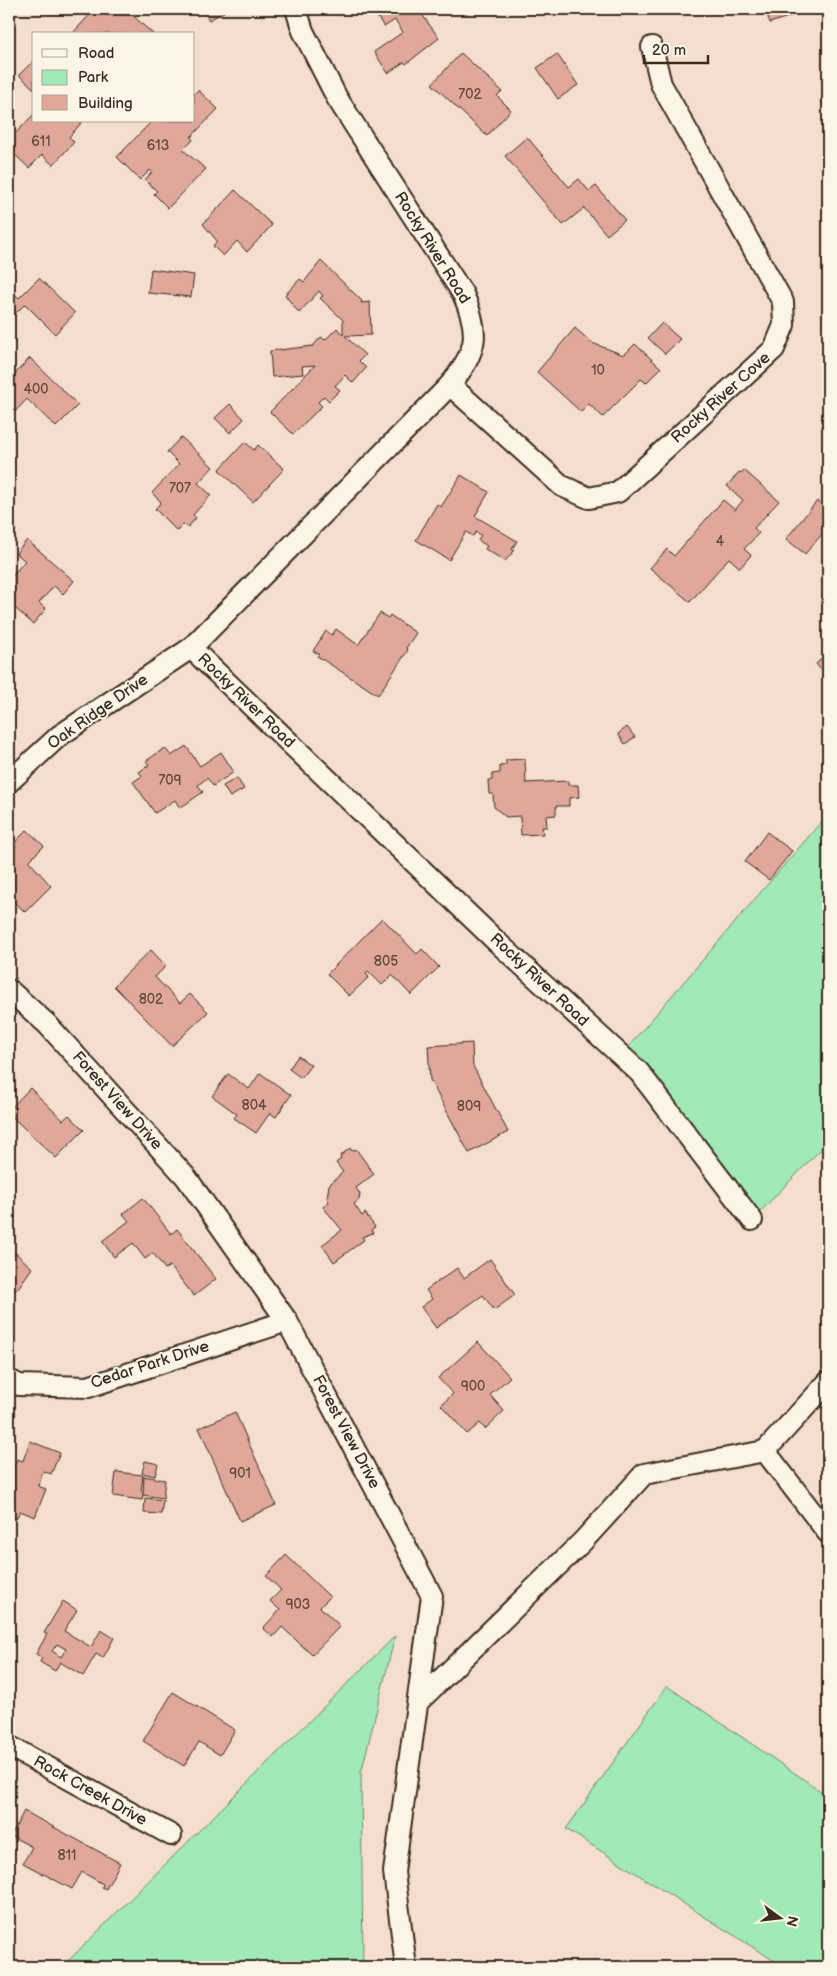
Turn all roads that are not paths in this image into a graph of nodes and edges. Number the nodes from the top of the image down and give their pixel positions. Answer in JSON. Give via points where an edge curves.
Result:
{"nodes":[{"id":1,"x":296,"y":9,"type":"edge"},
{"id":2,"x":652,"y":47,"type":"dead end"},
{"id":3,"x":450,"y":385,"type":"junction"},
{"id":4,"x":191,"y":648,"type":"junction"},
{"id":5,"x":9,"y":782,"type":"edge"},
{"id":6,"x":9,"y":990,"type":"edge"},
{"id":7,"x":752,"y":1220,"type":"dead end"},
{"id":8,"x":287,"y":1321,"type":"junction"},
{"id":9,"x":9,"y":1380,"type":"edge"},
{"id":10,"x":828,"y":1382,"type":"edge"},
{"id":11,"x":765,"y":1451,"type":"junction"},
{"id":12,"x":828,"y":1533,"type":"edge"},
{"id":13,"x":418,"y":1702,"type":"junction"},
{"id":14,"x":9,"y":1746,"type":"edge"},
{"id":15,"x":172,"y":1835,"type":"dead end"},
{"id":16,"x":406,"y":1967,"type":"edge"}],
"edges":[{"from":1,"to":3,"type":"street","name":"Rocky River Road","via":[[303,31],[337,98],[463,294],[472,314],[474,337],[468,362]]},
{"from":2,"to":3,"type":"street","name":"Rocky River Cove","via":[[661,84],[783,302],[784,325],[774,349],[618,492],[590,498],[562,486]]},
{"from":3,"to":4,"type":"street","name":"Rocky River Road"},
{"from":4,"to":5,"type":"street","name":"Oak Ridge Drive","via":[[59,736]]},
{"from":4,"to":7,"type":"street","name":"Rocky River Road","via":[[497,942],[639,1072]]},
{"from":6,"to":8,"type":"street","name":"Forest View Drive","via":[[47,1024],[186,1177]]},
{"from":8,"to":9,"type":"street","name":"Cedar Park Drive","via":[[88,1387],[19,1385]]},
{"from":8,"to":13,"type":"street","name":"Forest View Drive","via":[[432,1596]]},
{"from":10,"to":11,"type":"street"},
{"from":11,"to":12,"type":"street"},
{"from":11,"to":13,"type":"street","via":[[644,1474],[583,1541]]},
{"from":13,"to":16,"type":"street","name":"Forest View Drive","via":[[394,1872]]},
{"from":14,"to":15,"type":"street","name":"Rock Creek Drive"}]}
